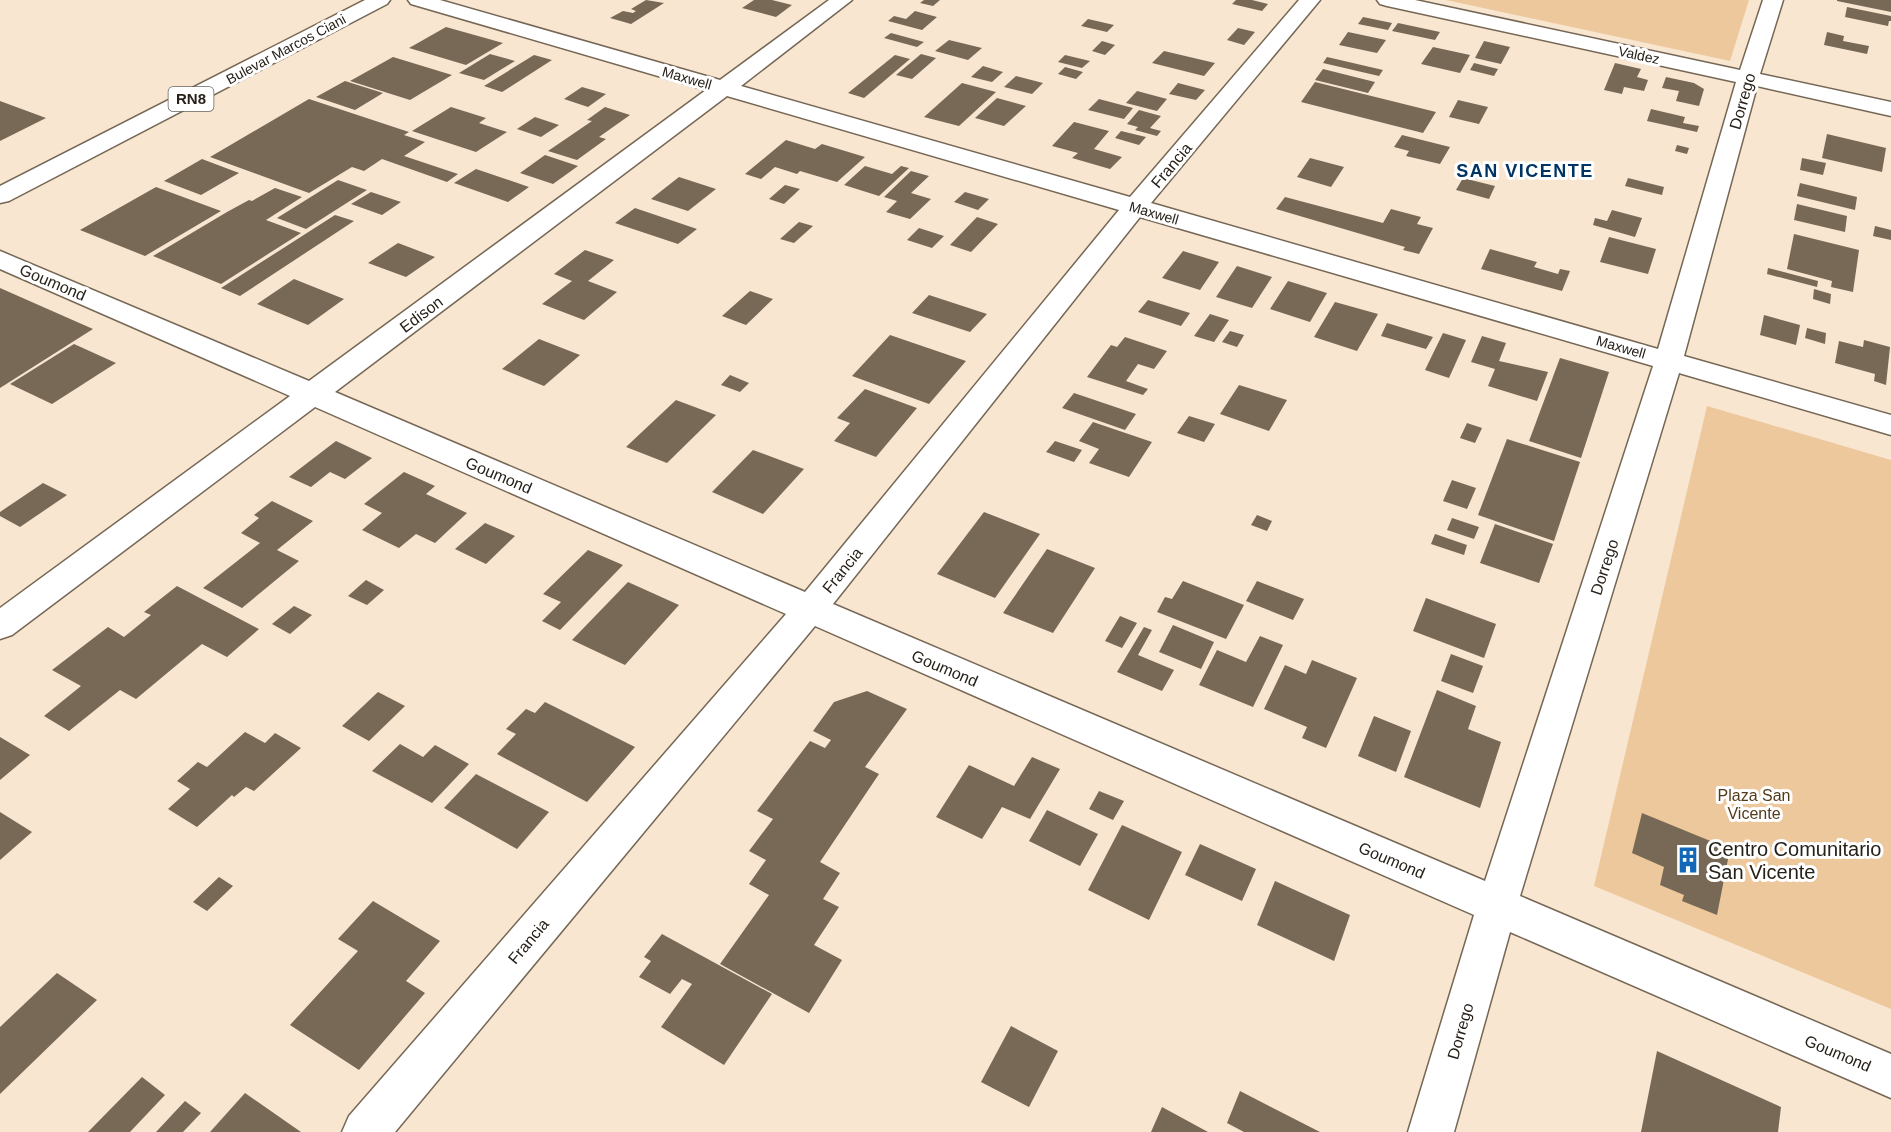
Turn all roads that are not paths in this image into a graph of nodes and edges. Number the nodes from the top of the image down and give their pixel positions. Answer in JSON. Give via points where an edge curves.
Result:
{"nodes":[{"id":1,"x":380,"y":0,"type":"edge"},
{"id":2,"x":418,"y":0,"type":"edge"},
{"id":3,"x":842,"y":0,"type":"edge"},
{"id":4,"x":1310,"y":0,"type":"edge"},
{"id":5,"x":1387,"y":0,"type":"edge"},
{"id":6,"x":1773,"y":0,"type":"edge"},
{"id":7,"x":1748,"y":78,"type":"junction"},
{"id":8,"x":723,"y":88,"type":"junction"},
{"id":9,"x":1891,"y":110,"type":"edge"},
{"id":10,"x":0,"y":196,"type":"edge"},
{"id":11,"x":1135,"y":207,"type":"junction"},
{"id":12,"x":0,"y":259,"type":"edge"},
{"id":13,"x":1669,"y":361,"type":"junction"},
{"id":14,"x":313,"y":394,"type":"junction"},
{"id":15,"x":1891,"y":425,"type":"edge"},
{"id":16,"x":810,"y":609,"type":"junction"},
{"id":17,"x":0,"y":626,"type":"edge"},
{"id":18,"x":1497,"y":906,"type":"junction"},
{"id":19,"x":1891,"y":1076,"type":"edge"},
{"id":20,"x":365,"y":1132,"type":"edge"},
{"id":21,"x":1431,"y":1132,"type":"edge"}],
"edges":[{"from":1,"to":10,"type":"main road","name":"Bulevar Marcos Ciani","number":"RN8"},
{"from":2,"to":8,"type":"main road","name":"Maxwell"},
{"from":3,"to":8,"type":"main road","name":"Edison"},
{"from":4,"to":11,"type":"main road","name":"Francia"},
{"from":5,"to":7,"type":"main road","name":"Valdez"},
{"from":6,"to":7,"type":"main road","name":"Dorrego"},
{"from":7,"to":9,"type":"main road","name":"Valdez"},
{"from":7,"to":13,"type":"main road","name":"Dorrego"},
{"from":8,"to":11,"type":"main road","name":"Maxwell"},
{"from":8,"to":14,"type":"main road","name":"Edison"},
{"from":11,"to":13,"type":"main road","name":"Maxwell"},
{"from":11,"to":16,"type":"main road","name":"Francia"},
{"from":12,"to":14,"type":"main road","name":"Goumond"},
{"from":13,"to":15,"type":"main road","name":"Maxwell"},
{"from":13,"to":18,"type":"main road","name":"Dorrego"},
{"from":14,"to":16,"type":"main road","name":"Goumond"},
{"from":14,"to":17,"type":"main road","name":"Edison"},
{"from":16,"to":18,"type":"main road","name":"Goumond"},
{"from":16,"to":20,"type":"main road","name":"Francia"},
{"from":18,"to":19,"type":"main road","name":"Goumond"},
{"from":18,"to":21,"type":"main road","name":"Dorrego"}]}
